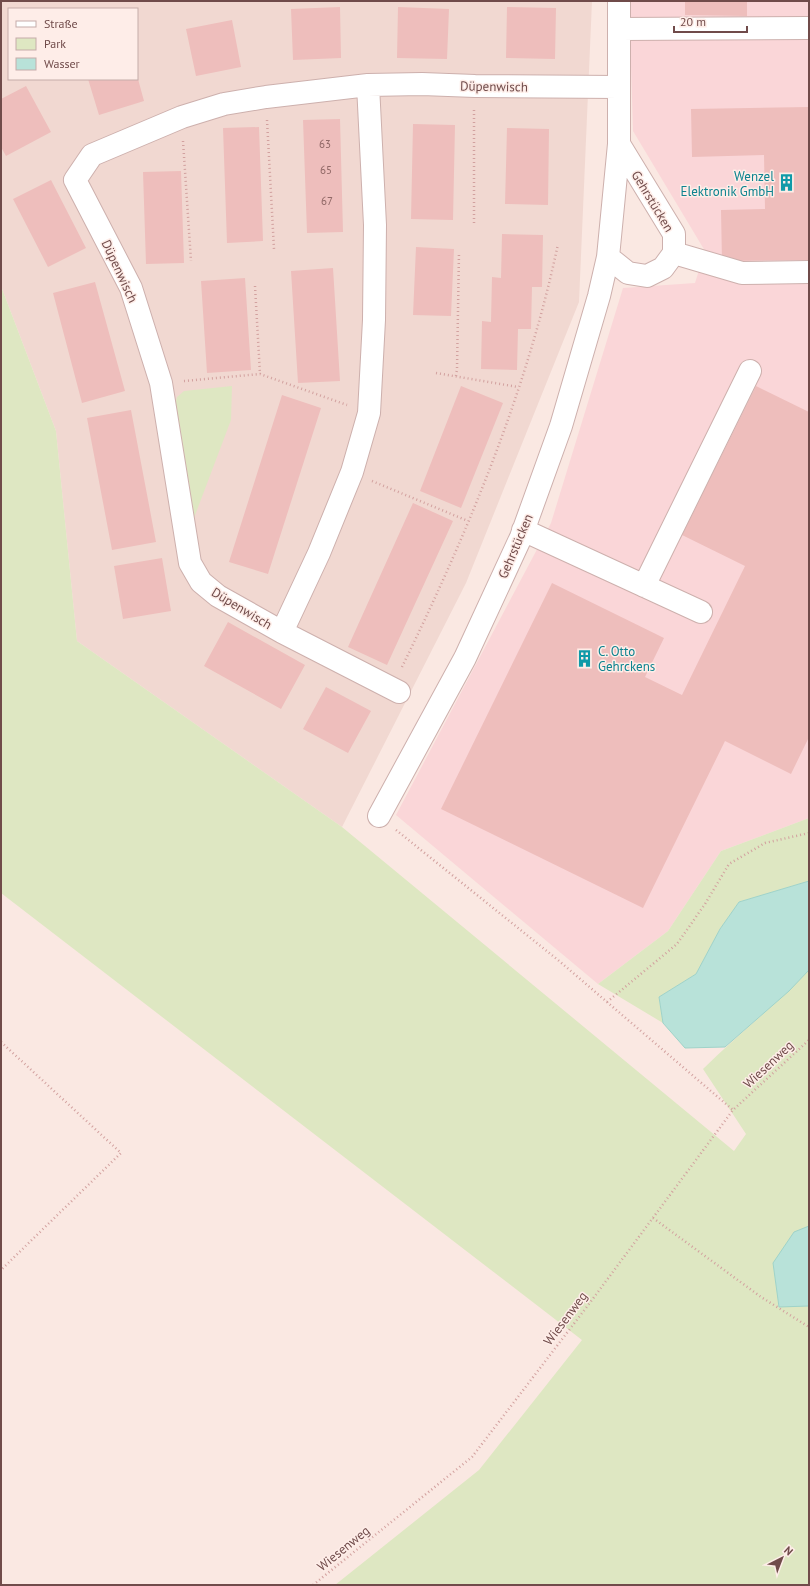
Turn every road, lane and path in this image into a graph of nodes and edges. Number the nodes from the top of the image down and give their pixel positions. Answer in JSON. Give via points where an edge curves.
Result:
{"nodes":[{"id":1,"x":619,"y":1,"type":"edge"},
{"id":2,"x":809,"y":28,"type":"edge"},
{"id":3,"x":619,"y":29,"type":"junction"},
{"id":4,"x":368,"y":85,"type":"junction"},
{"id":5,"x":474,"y":86,"type":"junction"},
{"id":6,"x":619,"y":87,"type":"junction"},
{"id":7,"x":266,"y":97,"type":"junction"},
{"id":8,"x":182,"y":118,"type":"junction"},
{"id":9,"x":619,"y":144,"type":"junction"},
{"id":10,"x":474,"y":223,"type":"dead end"},
{"id":11,"x":558,"y":244,"type":"dead end"},
{"id":12,"x":274,"y":249,"type":"dead end"},
{"id":13,"x":459,"y":252,"type":"dead end"},
{"id":14,"x":674,"y":253,"type":"junction"},
{"id":15,"x":608,"y":257,"type":"junction"},
{"id":16,"x":191,"y":261,"type":"dead end"},
{"id":17,"x":809,"y":272,"type":"edge"},
{"id":18,"x":255,"y":286,"type":"dead end"},
{"id":19,"x":750,"y":371,"type":"dead end"},
{"id":20,"x":436,"y":373,"type":"dead end"},
{"id":21,"x":260,"y":374,"type":"junction"},
{"id":22,"x":456,"y":376,"type":"junction"},
{"id":23,"x":161,"y":383,"type":"junction"},
{"id":24,"x":518,"y":388,"type":"junction"},
{"id":25,"x":369,"y":413,"type":"junction"},
{"id":26,"x":352,"y":472,"type":"junction"},
{"id":27,"x":468,"y":521,"type":"junction"},
{"id":28,"x":523,"y":530,"type":"junction"},
{"id":29,"x":644,"y":586,"type":"junction"},
{"id":30,"x":701,"y":612,"type":"dead end"},
{"id":31,"x":282,"y":632,"type":"junction"},
{"id":32,"x":395,"y":690,"type":"joint"},
{"id":33,"x":379,"y":816,"type":"joint"},
{"id":34,"x":809,"y":833,"type":"edge"},
{"id":35,"x":607,"y":1002,"type":"junction"},
{"id":36,"x":809,"y":1040,"type":"edge"},
{"id":37,"x":1,"y":1042,"type":"edge"},
{"id":38,"x":733,"y":1110,"type":"junction"},
{"id":39,"x":653,"y":1218,"type":"junction"},
{"id":40,"x":1,"y":1270,"type":"edge"},
{"id":41,"x":809,"y":1327,"type":"edge"},
{"id":42,"x":313,"y":1585,"type":"edge"}],
"edges":[{"from":1,"to":3,"type":"street","name":"Gehrstücken"},
{"from":2,"to":3,"type":"street"},
{"from":3,"to":6,"type":"street","name":"Gehrstücken"},
{"from":4,"to":5,"type":"street","name":"Düpenwisch"},
{"from":4,"to":7,"type":"street","name":"Düpenwisch"},
{"from":4,"to":25,"type":"street","name":"Düpenwisch","via":[[375,225],[374,320]]},
{"from":5,"to":6,"type":"street","name":"Düpenwisch"},
{"from":5,"to":10,"type":"path"},
{"from":6,"to":9,"type":"street","name":"Gehrstücken"},
{"from":7,"to":8,"type":"street","name":"Düpenwisch","via":[[224,104]]},
{"from":7,"to":12,"type":"path"},
{"from":8,"to":16,"type":"path"},
{"from":8,"to":23,"type":"street","name":"Düpenwisch","via":[[92,155],[75,180],[131,288]]},
{"from":9,"to":14,"type":"street","name":"Gehrstücken","via":[[674,234]]},
{"from":9,"to":15,"type":"street","name":"Gehrstücken"},
{"from":11,"to":24,"type":"path","via":[[549,288]]},
{"from":13,"to":22,"type":"path"},
{"from":14,"to":15,"type":"street","via":[[663,268],[647,276],[628,273]]},
{"from":14,"to":17,"type":"street","via":[[742,273]]},
{"from":15,"to":28,"type":"street","name":"Gehrstücken","via":[[561,426]]},
{"from":18,"to":21,"type":"path"},
{"from":19,"to":29,"type":"street"},
{"from":20,"to":22,"type":"path"},
{"from":21,"to":23,"type":"path"},
{"from":21,"to":25,"type":"path"},
{"from":22,"to":24,"type":"path"},
{"from":23,"to":31,"type":"street","name":"Düpenwisch","via":[[190,563],[201,582],[218,596]]},
{"from":24,"to":27,"type":"path"},
{"from":25,"to":26,"type":"street","name":"Düpenwisch"},
{"from":26,"to":27,"type":"path"},
{"from":26,"to":31,"type":"street","name":"Düpenwisch","via":[[319,553]]},
{"from":27,"to":32,"type":"path"},
{"from":28,"to":29,"type":"street"},
{"from":28,"to":33,"type":"street","name":"Gehrstücken","via":[[465,658]]},
{"from":29,"to":30,"type":"street"},
{"from":31,"to":32,"type":"street","name":"Düpenwisch"},
{"from":33,"to":35,"type":"path"},
{"from":34,"to":35,"type":"path","via":[[765,843],[729,864],[677,944]]},
{"from":35,"to":38,"type":"path"},
{"from":36,"to":38,"type":"path","name":"Wiesenweg"},
{"from":37,"to":40,"type":"path","via":[[121,1153]]},
{"from":38,"to":39,"type":"path","name":"Wiesenweg"},
{"from":39,"to":41,"type":"path","via":[[761,1297]]},
{"from":39,"to":42,"type":"path","name":"Wiesenweg","via":[[472,1457]]}]}
